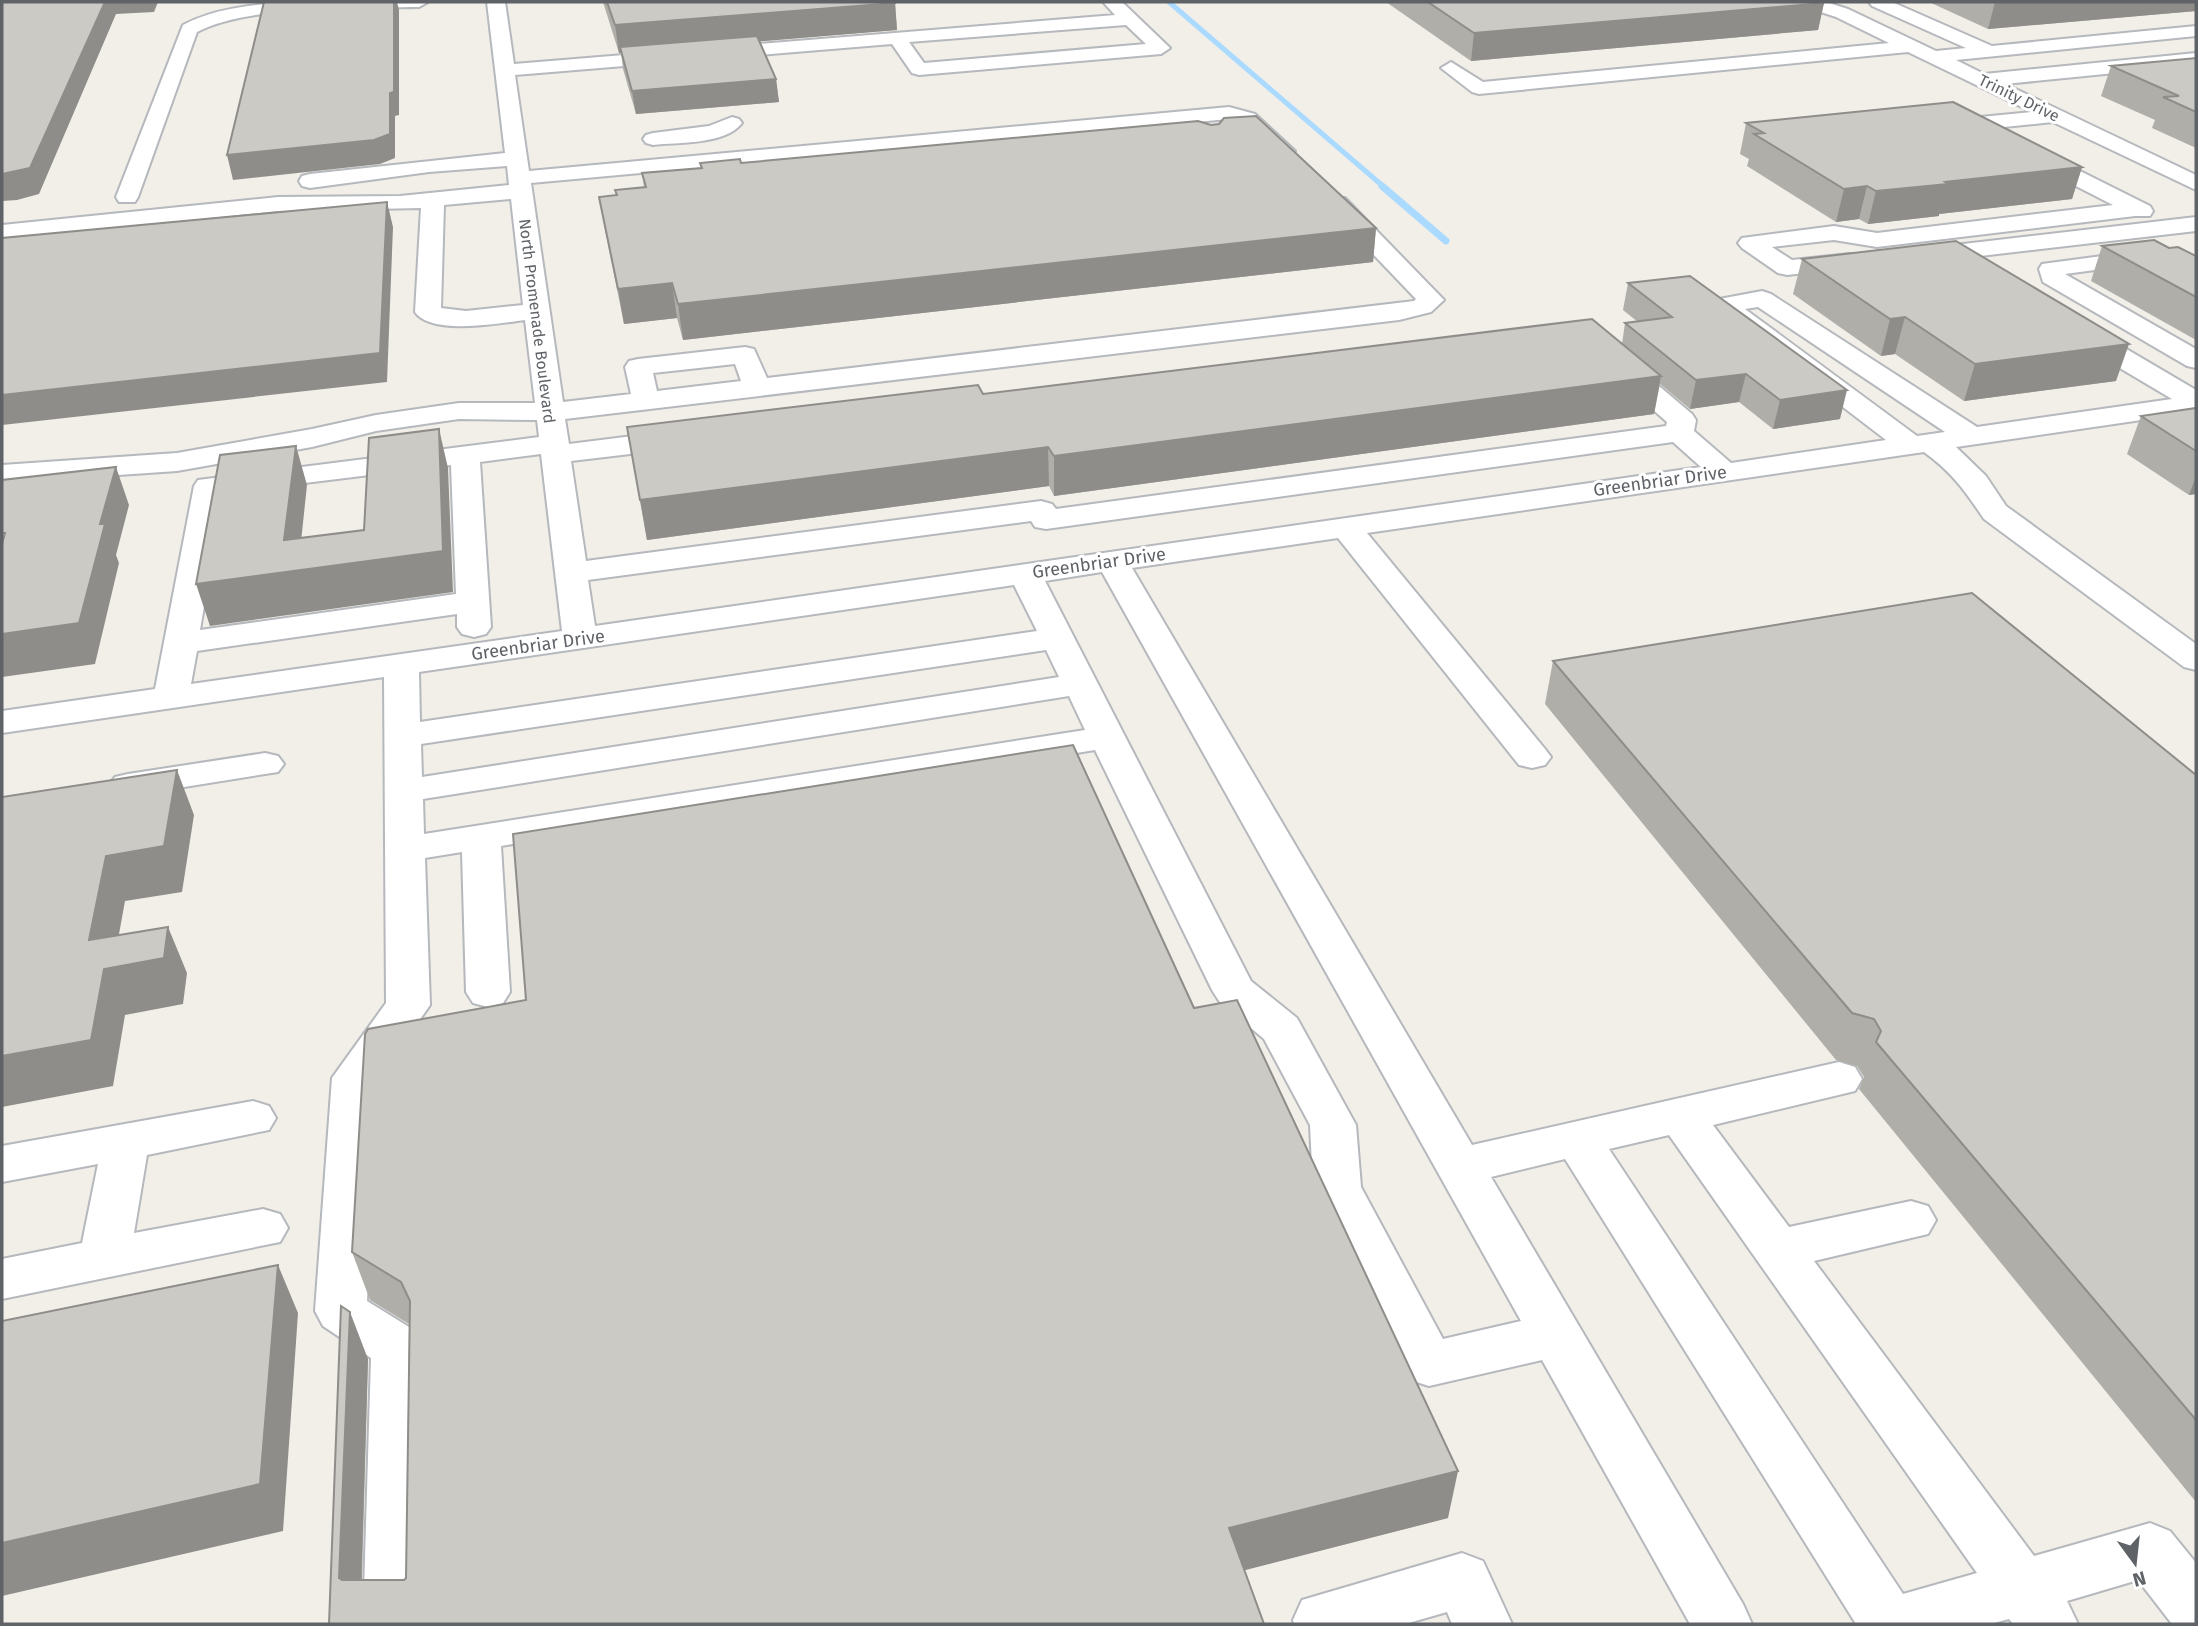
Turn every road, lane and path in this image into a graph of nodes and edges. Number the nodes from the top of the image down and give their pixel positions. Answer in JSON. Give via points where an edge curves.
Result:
{"nodes":[{"id":1,"x":419,"y":2,"type":"edge"},
{"id":2,"x":496,"y":2,"type":"edge"},
{"id":3,"x":1112,"y":2,"type":"edge"},
{"id":4,"x":1809,"y":2,"type":"edge"},
{"id":5,"x":1878,"y":2,"type":"edge"},
{"id":6,"x":1835,"y":8,"type":"edge"},
{"id":7,"x":1130,"y":19,"type":"junction"},
{"id":8,"x":2196,"y":32,"type":"edge"},
{"id":9,"x":898,"y":38,"type":"junction"},
{"id":10,"x":1911,"y":46,"type":"junction"},
{"id":11,"x":1989,"y":51,"type":"junction"},
{"id":12,"x":1933,"y":57,"type":"junction"},
{"id":13,"x":2196,"y":59,"type":"edge"},
{"id":14,"x":2122,"y":66,"type":"junction"},
{"id":15,"x":1451,"y":68,"type":"dead end"},
{"id":16,"x":505,"y":70,"type":"junction"},
{"id":17,"x":2077,"y":71,"type":"junction"},
{"id":18,"x":1982,"y":80,"type":"junction"},
{"id":19,"x":2158,"y":81,"type":"edge"},
{"id":20,"x":2109,"y":85,"type":"edge"},
{"id":21,"x":2055,"y":116,"type":"junction"},
{"id":22,"x":1180,"y":117,"type":"junction"},
{"id":23,"x":732,"y":123,"type":"dead end"},
{"id":24,"x":1198,"y":136,"type":"edge"},
{"id":25,"x":634,"y":141,"type":"dead end"},
{"id":26,"x":877,"y":145,"type":"junction"},
{"id":27,"x":542,"y":150,"type":"dead end"},
{"id":28,"x":889,"y":164,"type":"edge"},
{"id":29,"x":1298,"y":165,"type":"edge"},
{"id":30,"x":518,"y":170,"type":"junction"},
{"id":31,"x":602,"y":171,"type":"junction"},
{"id":32,"x":2196,"y":183,"type":"edge"},
{"id":33,"x":615,"y":191,"type":"edge"},
{"id":34,"x":1325,"y":191,"type":"edge"},
{"id":35,"x":127,"y":197,"type":"junction"},
{"id":36,"x":102,"y":200,"type":"dead end"},
{"id":37,"x":433,"y":200,"type":"junction"},
{"id":38,"x":2138,"y":209,"type":"junction"},
{"id":39,"x":2185,"y":225,"type":"edge"},
{"id":40,"x":2,"y":232,"type":"edge"},
{"id":41,"x":1877,"y":240,"type":"junction"},
{"id":42,"x":1901,"y":254,"type":"junction"},
{"id":43,"x":2170,"y":254,"type":"edge"},
{"id":44,"x":536,"y":312,"type":"junction"},
{"id":45,"x":2055,"y":318,"type":"edge"},
{"id":46,"x":1597,"y":348,"type":"edge"},
{"id":47,"x":2196,"y":360,"type":"edge"},
{"id":48,"x":2196,"y":403,"type":"edge"},
{"id":49,"x":549,"y":412,"type":"junction"},
{"id":50,"x":1679,"y":433,"type":"junction"},
{"id":51,"x":706,"y":436,"type":"edge"},
{"id":52,"x":1971,"y":436,"type":"junction"},
{"id":53,"x":1920,"y":444,"type":"junction"},
{"id":54,"x":554,"y":449,"type":"junction"},
{"id":55,"x":465,"y":454,"type":"junction"},
{"id":56,"x":1724,"y":472,"type":"junction"},
{"id":57,"x":2,"y":474,"type":"edge"},
{"id":58,"x":1337,"y":480,"type":"junction"},
{"id":59,"x":1285,"y":486,"type":"junction"},
{"id":60,"x":1345,"y":526,"type":"junction"},
{"id":61,"x":1112,"y":561,"type":"junction"},
{"id":62,"x":571,"y":573,"type":"junction"},
{"id":63,"x":1025,"y":574,"type":"junction"},
{"id":64,"x":473,"y":602,"type":"junction"},
{"id":65,"x":1058,"y":638,"type":"junction"},
{"id":66,"x":580,"y":639,"type":"junction"},
{"id":67,"x":181,"y":643,"type":"junction"},
{"id":68,"x":476,"y":654,"type":"junction"},
{"id":69,"x":2196,"y":660,"type":"edge"},
{"id":70,"x":401,"y":665,"type":"junction"},
{"id":71,"x":1080,"y":684,"type":"junction"},
{"id":72,"x":171,"y":698,"type":"junction"},
{"id":73,"x":2,"y":722,"type":"edge"},
{"id":74,"x":498,"y":722,"type":"junction"},
{"id":75,"x":834,"y":723,"type":"junction"},
{"id":76,"x":402,"y":736,"type":"junction"},
{"id":77,"x":1107,"y":737,"type":"junction"},
{"id":78,"x":1532,"y":757,"type":"dead end"},
{"id":79,"x":265,"y":764,"type":"dead end"},
{"id":80,"x":501,"y":775,"type":"junction"},
{"id":81,"x":850,"y":778,"type":"junction"},
{"id":82,"x":99,"y":789,"type":"edge"},
{"id":83,"x":404,"y":791,"type":"junction"},
{"id":84,"x":494,"y":835,"type":"junction"},
{"id":85,"x":405,"y":849,"type":"junction"},
{"id":86,"x":488,"y":992,"type":"dead end"},
{"id":87,"x":1839,"y":1079,"type":"dead end"},
{"id":88,"x":1680,"y":1115,"type":"junction"},
{"id":89,"x":253,"y":1118,"type":"dead end"},
{"id":90,"x":1577,"y":1139,"type":"junction"},
{"id":91,"x":126,"y":1141,"type":"junction"},
{"id":92,"x":2,"y":1164,"type":"edge"},
{"id":93,"x":1459,"y":1166,"type":"junction"},
{"id":94,"x":1911,"y":1220,"type":"dead end"},
{"id":95,"x":263,"y":1228,"type":"dead end"},
{"id":96,"x":1777,"y":1249,"type":"junction"},
{"id":97,"x":104,"y":1259,"type":"junction"},
{"id":98,"x":2,"y":1279,"type":"edge"},
{"id":99,"x":1556,"y":1335,"type":"junction"},
{"id":100,"x":2035,"y":1606,"type":"edge"},
{"id":101,"x":2196,"y":1608,"type":"edge"},
{"id":102,"x":393,"y":1624,"type":"edge"},
{"id":103,"x":1324,"y":1624,"type":"edge"},
{"id":104,"x":1482,"y":1624,"type":"edge"},
{"id":105,"x":1722,"y":1624,"type":"edge"},
{"id":106,"x":1889,"y":1624,"type":"edge"},
{"id":107,"x":1896,"y":1624,"type":"edge"}],
"edges":[{"from":1,"to":35,"type":"street","via":[[238,13],[194,23]]},
{"from":2,"to":16,"type":"street","name":"North Promenade Boulevard"},
{"from":3,"to":7,"type":"street"},
{"from":4,"to":6,"type":"street","name":"Trinity Drive"},
{"from":5,"to":11,"type":"street"},
{"from":6,"to":10,"type":"street","name":"Trinity Drive"},
{"from":7,"to":9,"type":"street"},
{"from":7,"to":9,"type":"street","via":[[1161,48],[919,69]]},
{"from":8,"to":11,"type":"street"},
{"from":9,"to":16,"type":"street"},
{"from":10,"to":12,"type":"street","name":"Trinity Drive"},
{"from":10,"to":15,"type":"street","via":[[1479,88]]},
{"from":11,"to":12,"type":"street"},
{"from":12,"to":18,"type":"street","name":"Trinity Drive"},
{"from":13,"to":14,"type":"street"},
{"from":14,"to":17,"type":"street"},
{"from":14,"to":19,"type":"street"},
{"from":16,"to":30,"type":"street","name":"North Promenade Boulevard"},
{"from":17,"to":18,"type":"street"},
{"from":17,"to":20,"type":"street"},
{"from":18,"to":21,"type":"street","name":"Trinity Drive"},
{"from":21,"to":32,"type":"street","name":"Trinity Drive"},
{"from":21,"to":38,"type":"street","via":[[1970,124]]},
{"from":22,"to":24,"type":"street"},
{"from":22,"to":26,"type":"street"},
{"from":22,"to":29,"type":"street","via":[[1229,113],[1248,118]]},
{"from":23,"to":25,"type":"street","via":[[714,132]]},
{"from":26,"to":28,"type":"street"},
{"from":26,"to":31,"type":"street","via":[[659,176]]},
{"from":27,"to":30,"type":"street"},
{"from":30,"to":31,"type":"street"},
{"from":30,"to":35,"type":"street","via":[[429,166],[359,177]]},
{"from":30,"to":37,"type":"street"},
{"from":30,"to":44,"type":"street","name":"North Promenade Boulevard"},
{"from":31,"to":33,"type":"street","via":[[607,189]]},
{"from":34,"to":49,"type":"street","via":[[1431,300],[1422,307],[1356,306],[853,366],[757,388]]},
{"from":35,"to":36,"type":"street"},
{"from":37,"to":40,"type":"street","via":[[278,204]]},
{"from":37,"to":44,"type":"street","via":[[428,312],[454,318]]},
{"from":38,"to":39,"type":"street"},
{"from":38,"to":41,"type":"street"},
{"from":39,"to":42,"type":"street","via":[[1924,256]]},
{"from":41,"to":42,"type":"street"},
{"from":41,"to":42,"type":"street","via":[[1834,233],[1749,243],[1787,268]]},
{"from":43,"to":47,"type":"street","via":[[2051,269],[2052,277]]},
{"from":44,"to":49,"type":"street","name":"North Promenade Boulevard"},
{"from":45,"to":48,"type":"street"},
{"from":46,"to":50,"type":"street","via":[[1682,420]]},
{"from":48,"to":52,"type":"street","name":"Greenbriar Drive"},
{"from":49,"to":54,"type":"street","name":"North Promenade Boulevard"},
{"from":49,"to":57,"type":"street","via":[[458,411],[177,462]]},
{"from":50,"to":56,"type":"street"},
{"from":50,"to":58,"type":"street"},
{"from":51,"to":54,"type":"street"},
{"from":52,"to":53,"type":"street","name":"Greenbriar Drive"},
{"from":52,"to":53,"type":"street","via":[[1762,299],[1723,305]]},
{"from":53,"to":56,"type":"street","name":"Greenbriar Drive"},
{"from":53,"to":69,"type":"street","via":[[1956,461],[1995,512]]},
{"from":54,"to":55,"type":"street"},
{"from":54,"to":62,"type":"street","name":"North Promenade Boulevard"},
{"from":55,"to":64,"type":"street"},
{"from":55,"to":67,"type":"street","via":[[209,486]]},
{"from":56,"to":60,"type":"street","name":"Greenbriar Drive"},
{"from":58,"to":59,"type":"street"},
{"from":58,"to":60,"type":"street"},
{"from":59,"to":60,"type":"street"},
{"from":59,"to":62,"type":"street"},
{"from":60,"to":61,"type":"street","name":"Greenbriar Drive"},
{"from":60,"to":78,"type":"street"},
{"from":61,"to":63,"type":"street","name":"Greenbriar Drive"},
{"from":61,"to":93,"type":"street"},
{"from":62,"to":66,"type":"street","name":"North Promenade Boulevard"},
{"from":63,"to":65,"type":"street"},
{"from":63,"to":66,"type":"street","name":"Greenbriar Drive"},
{"from":64,"to":67,"type":"street"},
{"from":64,"to":68,"type":"street"},
{"from":65,"to":71,"type":"street"},
{"from":65,"to":74,"type":"street"},
{"from":66,"to":68,"type":"street","name":"Greenbriar Drive"},
{"from":67,"to":72,"type":"street"},
{"from":68,"to":70,"type":"street","name":"Greenbriar Drive"},
{"from":70,"to":72,"type":"street","name":"Greenbriar Drive"},
{"from":70,"to":76,"type":"street"},
{"from":71,"to":75,"type":"street"},
{"from":71,"to":77,"type":"street"},
{"from":72,"to":73,"type":"street","name":"Greenbriar Drive"},
{"from":74,"to":76,"type":"street"},
{"from":74,"to":80,"type":"street"},
{"from":75,"to":80,"type":"street"},
{"from":75,"to":81,"type":"street"},
{"from":76,"to":83,"type":"street"},
{"from":77,"to":81,"type":"street"},
{"from":77,"to":99,"type":"street","via":[[1234,990],[1281,1029],[1333,1125],[1337,1187],[1429,1364]]},
{"from":79,"to":82,"type":"street"},
{"from":80,"to":83,"type":"street"},
{"from":80,"to":84,"type":"street"},
{"from":81,"to":84,"type":"street"},
{"from":83,"to":85,"type":"street"},
{"from":84,"to":85,"type":"street"},
{"from":84,"to":86,"type":"street"},
{"from":85,"to":102,"type":"street","via":[[408,1005],[355,1078],[341,1311],[398,1348]]},
{"from":87,"to":88,"type":"street"},
{"from":88,"to":90,"type":"street"},
{"from":88,"to":96,"type":"street"},
{"from":89,"to":91,"type":"street"},
{"from":90,"to":93,"type":"street"},
{"from":90,"to":106,"type":"street"},
{"from":91,"to":92,"type":"street"},
{"from":91,"to":97,"type":"street"},
{"from":93,"to":99,"type":"street"},
{"from":94,"to":96,"type":"street"},
{"from":95,"to":97,"type":"street"},
{"from":96,"to":100,"type":"street"},
{"from":97,"to":98,"type":"street"},
{"from":99,"to":105,"type":"street"},
{"from":100,"to":101,"type":"street","via":[[2150,1550]]},
{"from":100,"to":107,"type":"street"},
{"from":103,"to":104,"type":"street","via":[[1323,1620],[1462,1580]]}]}
